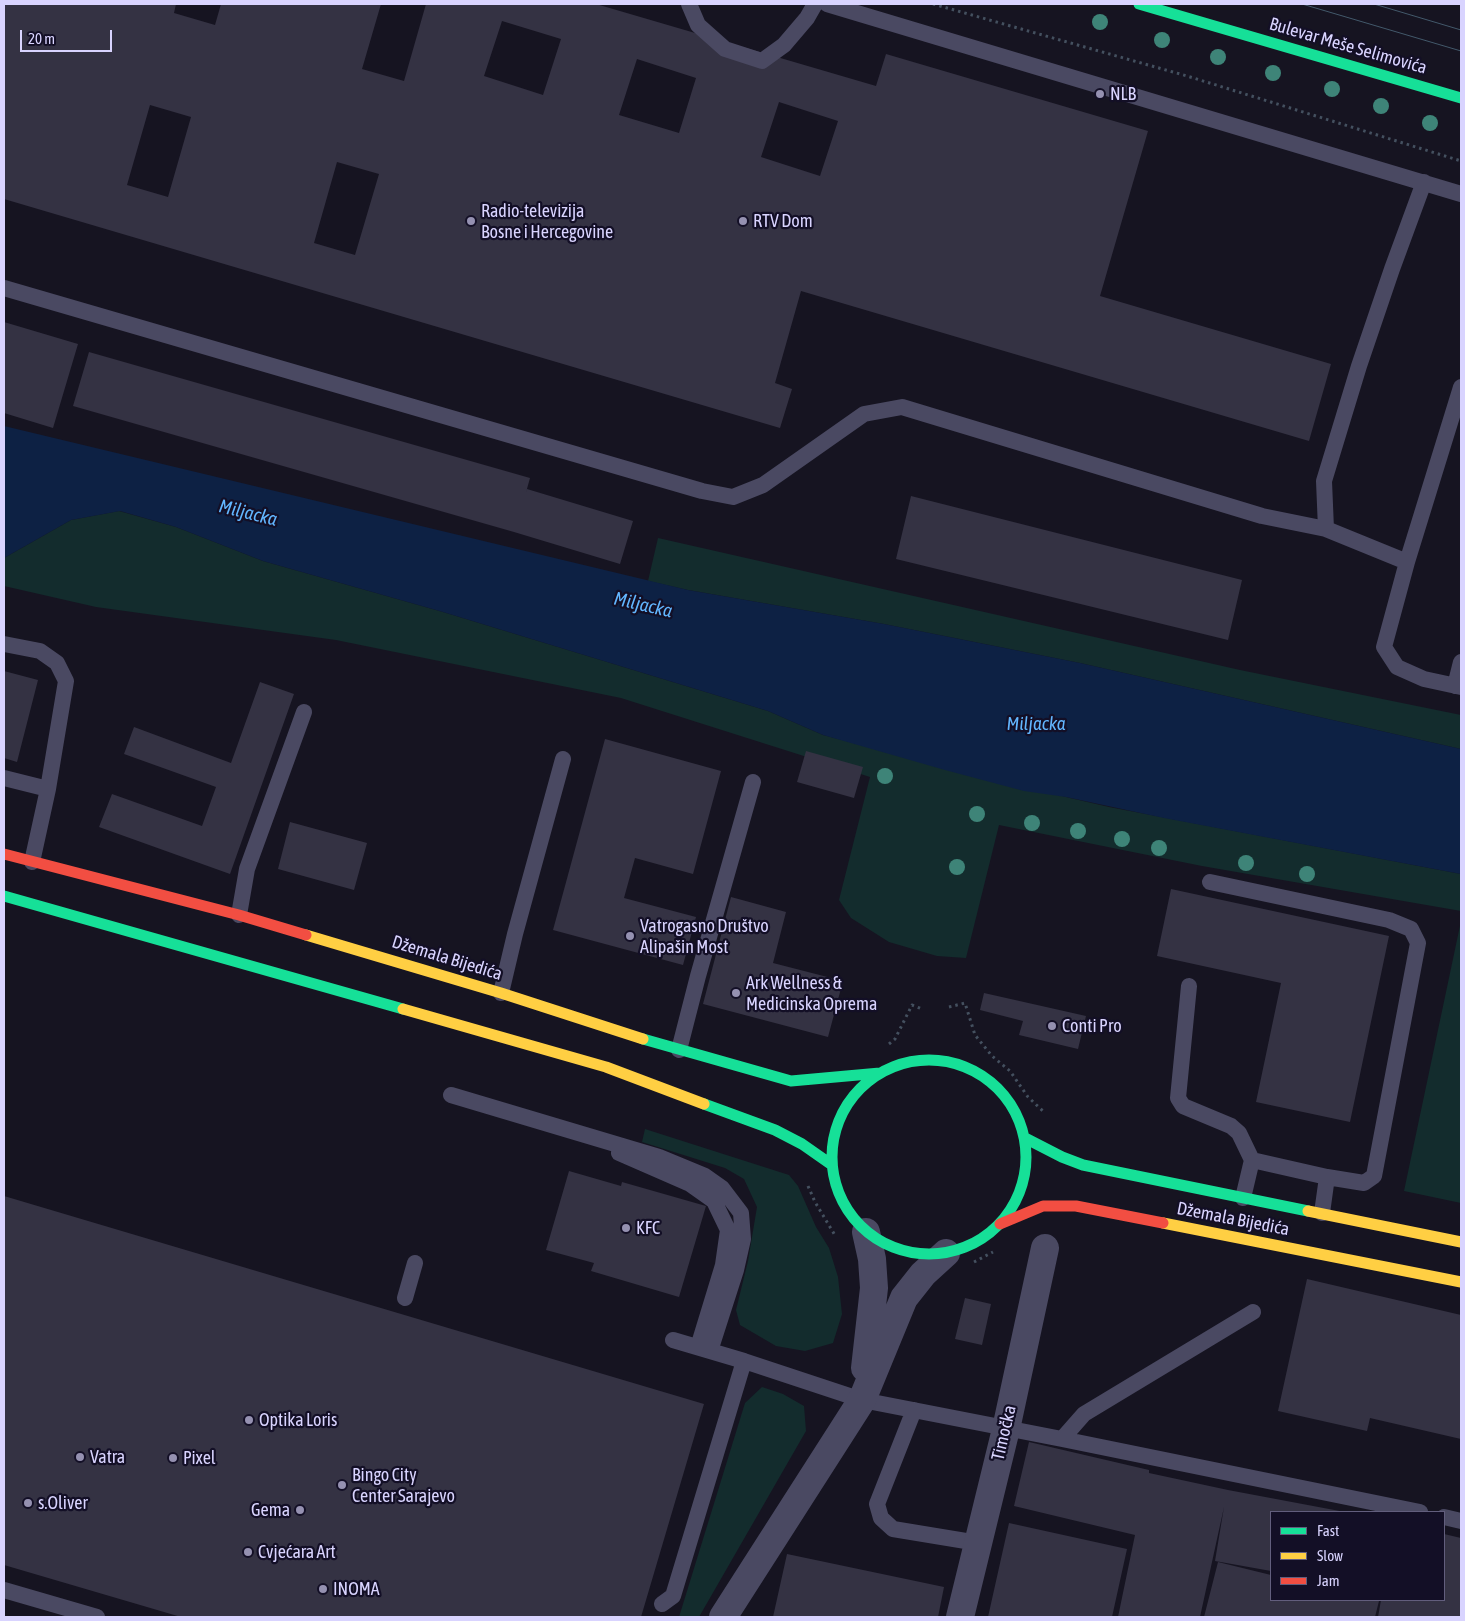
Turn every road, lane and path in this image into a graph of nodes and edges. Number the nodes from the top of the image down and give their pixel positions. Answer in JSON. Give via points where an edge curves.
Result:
{"nodes":[{"id":1,"x":689,"y":4,"type":"edge"},
{"id":2,"x":815,"y":4,"type":"edge"},
{"id":3,"x":827,"y":4,"type":"edge"},
{"id":4,"x":933,"y":4,"type":"edge"},
{"id":5,"x":1139,"y":4,"type":"edge"},
{"id":6,"x":1461,"y":98,"type":"edge"},
{"id":7,"x":1461,"y":160,"type":"edge"},
{"id":8,"x":1424,"y":182,"type":"junction"},
{"id":9,"x":1461,"y":194,"type":"edge"},
{"id":10,"x":4,"y":288,"type":"edge"},
{"id":11,"x":1461,"y":387,"type":"edge"},
{"id":12,"x":1326,"y":529,"type":"junction"},
{"id":13,"x":1406,"y":562,"type":"junction"},
{"id":14,"x":4,"y":644,"type":"edge"},
{"id":15,"x":1461,"y":662,"type":"edge"},
{"id":16,"x":1458,"y":686,"type":"edge"},
{"id":17,"x":304,"y":712,"type":"dead end"},
{"id":18,"x":563,"y":759,"type":"dead end"},
{"id":19,"x":4,"y":778,"type":"edge"},
{"id":20,"x":753,"y":782,"type":"dead end"},
{"id":21,"x":48,"y":789,"type":"junction"},
{"id":22,"x":4,"y":854,"type":"edge"},
{"id":23,"x":32,"y":862,"type":"junction"},
{"id":24,"x":1210,"y":882,"type":"dead end"},
{"id":25,"x":4,"y":896,"type":"edge"},
{"id":26,"x":239,"y":915,"type":"junction"},
{"id":27,"x":1189,"y":986,"type":"dead end"},
{"id":28,"x":501,"y":993,"type":"junction"},
{"id":29,"x":949,"y":1007,"type":"dead end"},
{"id":30,"x":679,"y":1050,"type":"junction"},
{"id":31,"x":880,"y":1073,"type":"junction"},
{"id":32,"x":452,"y":1095,"type":"dead end"},
{"id":33,"x":1048,"y":1116,"type":"dead end"},
{"id":34,"x":1025,"y":1138,"type":"junction"},
{"id":35,"x":1252,"y":1160,"type":"junction"},
{"id":36,"x":832,"y":1165,"type":"junction"},
{"id":37,"x":1327,"y":1178,"type":"junction"},
{"id":38,"x":805,"y":1180,"type":"dead end"},
{"id":39,"x":1243,"y":1198,"type":"junction"},
{"id":40,"x":1322,"y":1213,"type":"junction"},
{"id":41,"x":1000,"y":1224,"type":"junction"},
{"id":42,"x":866,"y":1232,"type":"junction"},
{"id":43,"x":1461,"y":1242,"type":"edge"},
{"id":44,"x":840,"y":1243,"type":"dead end"},
{"id":45,"x":1045,"y":1248,"type":"dead end"},
{"id":46,"x":946,"y":1253,"type":"junction"},
{"id":47,"x":416,"y":1263,"type":"dead end"},
{"id":48,"x":1461,"y":1282,"type":"edge"},
{"id":49,"x":405,"y":1298,"type":"dead end"},
{"id":50,"x":1253,"y":1312,"type":"dead end"},
{"id":51,"x":673,"y":1340,"type":"dead end"},
{"id":52,"x":704,"y":1349,"type":"junction"},
{"id":53,"x":744,"y":1361,"type":"junction"},
{"id":54,"x":862,"y":1400,"type":"junction"},
{"id":55,"x":914,"y":1410,"type":"junction"},
{"id":56,"x":1006,"y":1429,"type":"junction"},
{"id":57,"x":1062,"y":1439,"type":"junction"},
{"id":58,"x":1415,"y":1511,"type":"edge"},
{"id":59,"x":1445,"y":1517,"type":"edge"},
{"id":60,"x":1461,"y":1521,"type":"edge"},
{"id":61,"x":978,"y":1543,"type":"junction"},
{"id":62,"x":4,"y":1590,"type":"edge"},
{"id":63,"x":662,"y":1604,"type":"dead end"},
{"id":64,"x":97,"y":1617,"type":"edge"},
{"id":65,"x":723,"y":1617,"type":"edge"},
{"id":66,"x":960,"y":1617,"type":"edge"}],
"edges":[{"from":1,"to":2,"type":"lane","via":[[698,25],[725,50],[762,61],[784,45]]},
{"from":3,"to":8,"type":"lane"},
{"from":4,"to":7,"type":"path","via":[[1187,76]]},
{"from":5,"to":6,"type":"street","name":"Bulevar Meše Selimovića"},
{"from":8,"to":9,"type":"lane"},
{"from":8,"to":12,"type":"lane","via":[[1359,366],[1324,482]]},
{"from":10,"to":12,"type":"lane","via":[[693,489],[733,497],[763,485],[864,414],[902,407],[1262,516]]},
{"from":11,"to":13,"type":"lane"},
{"from":12,"to":13,"type":"lane"},
{"from":13,"to":16,"type":"lane","via":[[1384,646],[1397,667],[1424,679]]},
{"from":14,"to":21,"type":"lane","via":[[40,651],[57,663],[66,681]]},
{"from":15,"to":16,"type":"lane"},
{"from":17,"to":26,"type":"lane","via":[[247,869]]},
{"from":18,"to":28,"type":"lane"},
{"from":19,"to":21,"type":"lane"},
{"from":20,"to":30,"type":"lane"},
{"from":21,"to":23,"type":"lane"},
{"from":22,"to":23,"type":"street","name":"Džemala Bijedića"},
{"from":23,"to":26,"type":"street","name":"Džemala Bijedića"},
{"from":24,"to":37,"type":"lane","via":[[1389,920],[1411,929],[1418,943],[1374,1176],[1364,1183]]},
{"from":25,"to":36,"type":"street","via":[[606,1068],[775,1130]]},
{"from":26,"to":28,"type":"street","name":"Džemala Bijedića"},
{"from":27,"to":35,"type":"lane","via":[[1178,1098],[1183,1106],[1231,1126],[1239,1133]]},
{"from":28,"to":30,"type":"street","name":"Džemala Bijedića"},
{"from":29,"to":33,"type":"path","via":[[965,1002],[975,1035]]},
{"from":30,"to":31,"type":"street","name":"Džemala Bijedića","via":[[791,1081]]},
{"from":31,"to":34,"type":"street","name":"Džemala Bijedića","via":[[917,1061],[939,1060],[968,1068],[995,1085],[1014,1109]]},
{"from":31,"to":36,"type":"street","name":"Džemala Bijedića","via":[[865,1083],[842,1112],[832,1147]]},
{"from":32,"to":52,"type":"lane","via":[[659,1157],[705,1176],[722,1188],[741,1213],[743,1239],[736,1270]]},
{"from":34,"to":39,"type":"street","name":"Džemala Bijedića","via":[[1083,1165]]},
{"from":34,"to":41,"type":"street","name":"Džemala Bijedića","via":[[1026,1169],[1018,1198]]},
{"from":35,"to":37,"type":"lane"},
{"from":35,"to":39,"type":"lane"},
{"from":36,"to":42,"type":"street","name":"Džemala Bijedića","via":[[841,1198]]},
{"from":37,"to":40,"type":"lane"},
{"from":38,"to":44,"type":"path"},
{"from":39,"to":40,"type":"street","name":"Džemala Bijedića"},
{"from":40,"to":43,"type":"street","name":"Džemala Bijedića"},
{"from":41,"to":46,"type":"street","name":"Džemala Bijedića","via":[[976,1243]]},
{"from":41,"to":48,"type":"street","name":"Džemala Bijedića","via":[[1043,1206],[1076,1206]]},
{"from":42,"to":46,"type":"street","name":"Džemala Bijedića","via":[[891,1247],[918,1254]]},
{"from":42,"to":54,"type":"street","via":[[874,1288]]},
{"from":45,"to":56,"type":"street","name":"Timočka"},
{"from":46,"to":54,"type":"street","via":[[922,1274],[904,1298]]},
{"from":47,"to":49,"type":"lane"},
{"from":50,"to":57,"type":"lane","via":[[1084,1414]]},
{"from":51,"to":52,"type":"lane"},
{"from":52,"to":53,"type":"lane"},
{"from":53,"to":54,"type":"lane"},
{"from":53,"to":63,"type":"lane","via":[[673,1596]]},
{"from":54,"to":55,"type":"lane"},
{"from":54,"to":65,"type":"street"},
{"from":55,"to":56,"type":"lane"},
{"from":55,"to":61,"type":"lane","via":[[877,1504],[882,1518],[893,1529]]},
{"from":56,"to":57,"type":"lane"},
{"from":56,"to":61,"type":"street","name":"Timočka"},
{"from":57,"to":58,"type":"lane"},
{"from":59,"to":60,"type":"lane"},
{"from":61,"to":66,"type":"street","name":"Timočka"},
{"from":62,"to":64,"type":"lane"}]}
